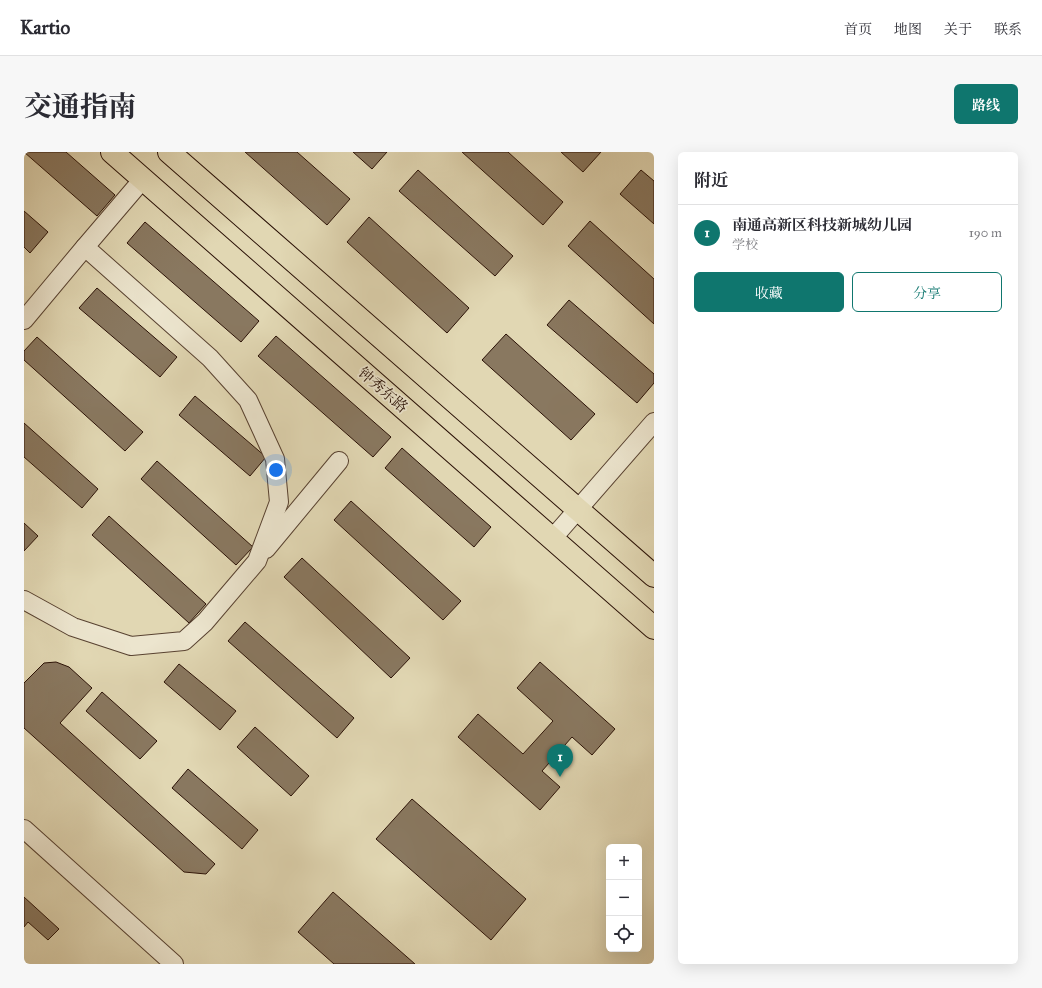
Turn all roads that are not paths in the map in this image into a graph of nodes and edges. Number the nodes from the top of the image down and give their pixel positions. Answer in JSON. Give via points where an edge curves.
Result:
{"nodes":[{"id":1,"x":112,"y":152,"type":"edge"},
{"id":2,"x":169,"y":152,"type":"edge"},
{"id":3,"x":143,"y":179,"type":"junction"},
{"id":4,"x":85,"y":247,"type":"junction"},
{"id":5,"x":24,"y":320,"type":"edge"},
{"id":6,"x":654,"y":422,"type":"edge"},
{"id":7,"x":339,"y":461,"type":"dead end"},
{"id":8,"x":578,"y":509,"type":"junction"},
{"id":9,"x":552,"y":539,"type":"junction"},
{"id":10,"x":257,"y":561,"type":"junction"},
{"id":11,"x":654,"y":576,"type":"edge"},
{"id":12,"x":24,"y":600,"type":"edge"},
{"id":13,"x":654,"y":628,"type":"edge"},
{"id":14,"x":24,"y":829,"type":"edge"},
{"id":15,"x":174,"y":964,"type":"edge"}],
"edges":[{"from":1,"to":3,"type":"main road","name":"钟秀东路"},
{"from":2,"to":8,"type":"main road"},
{"from":3,"to":4,"type":"street"},
{"from":3,"to":9,"type":"main road","name":"钟秀东路"},
{"from":4,"to":5,"type":"street"},
{"from":4,"to":10,"type":"street","via":[[210,358],[248,400],[275,458],[278,502]]},
{"from":6,"to":8,"type":"street"},
{"from":7,"to":10,"type":"street"},
{"from":8,"to":9,"type":"street"},
{"from":8,"to":11,"type":"main road"},
{"from":9,"to":13,"type":"main road","name":"钟秀东路"},
{"from":10,"to":12,"type":"street","via":[[205,622],[184,641],[131,646],[73,627]]},
{"from":14,"to":15,"type":"street"}]}
